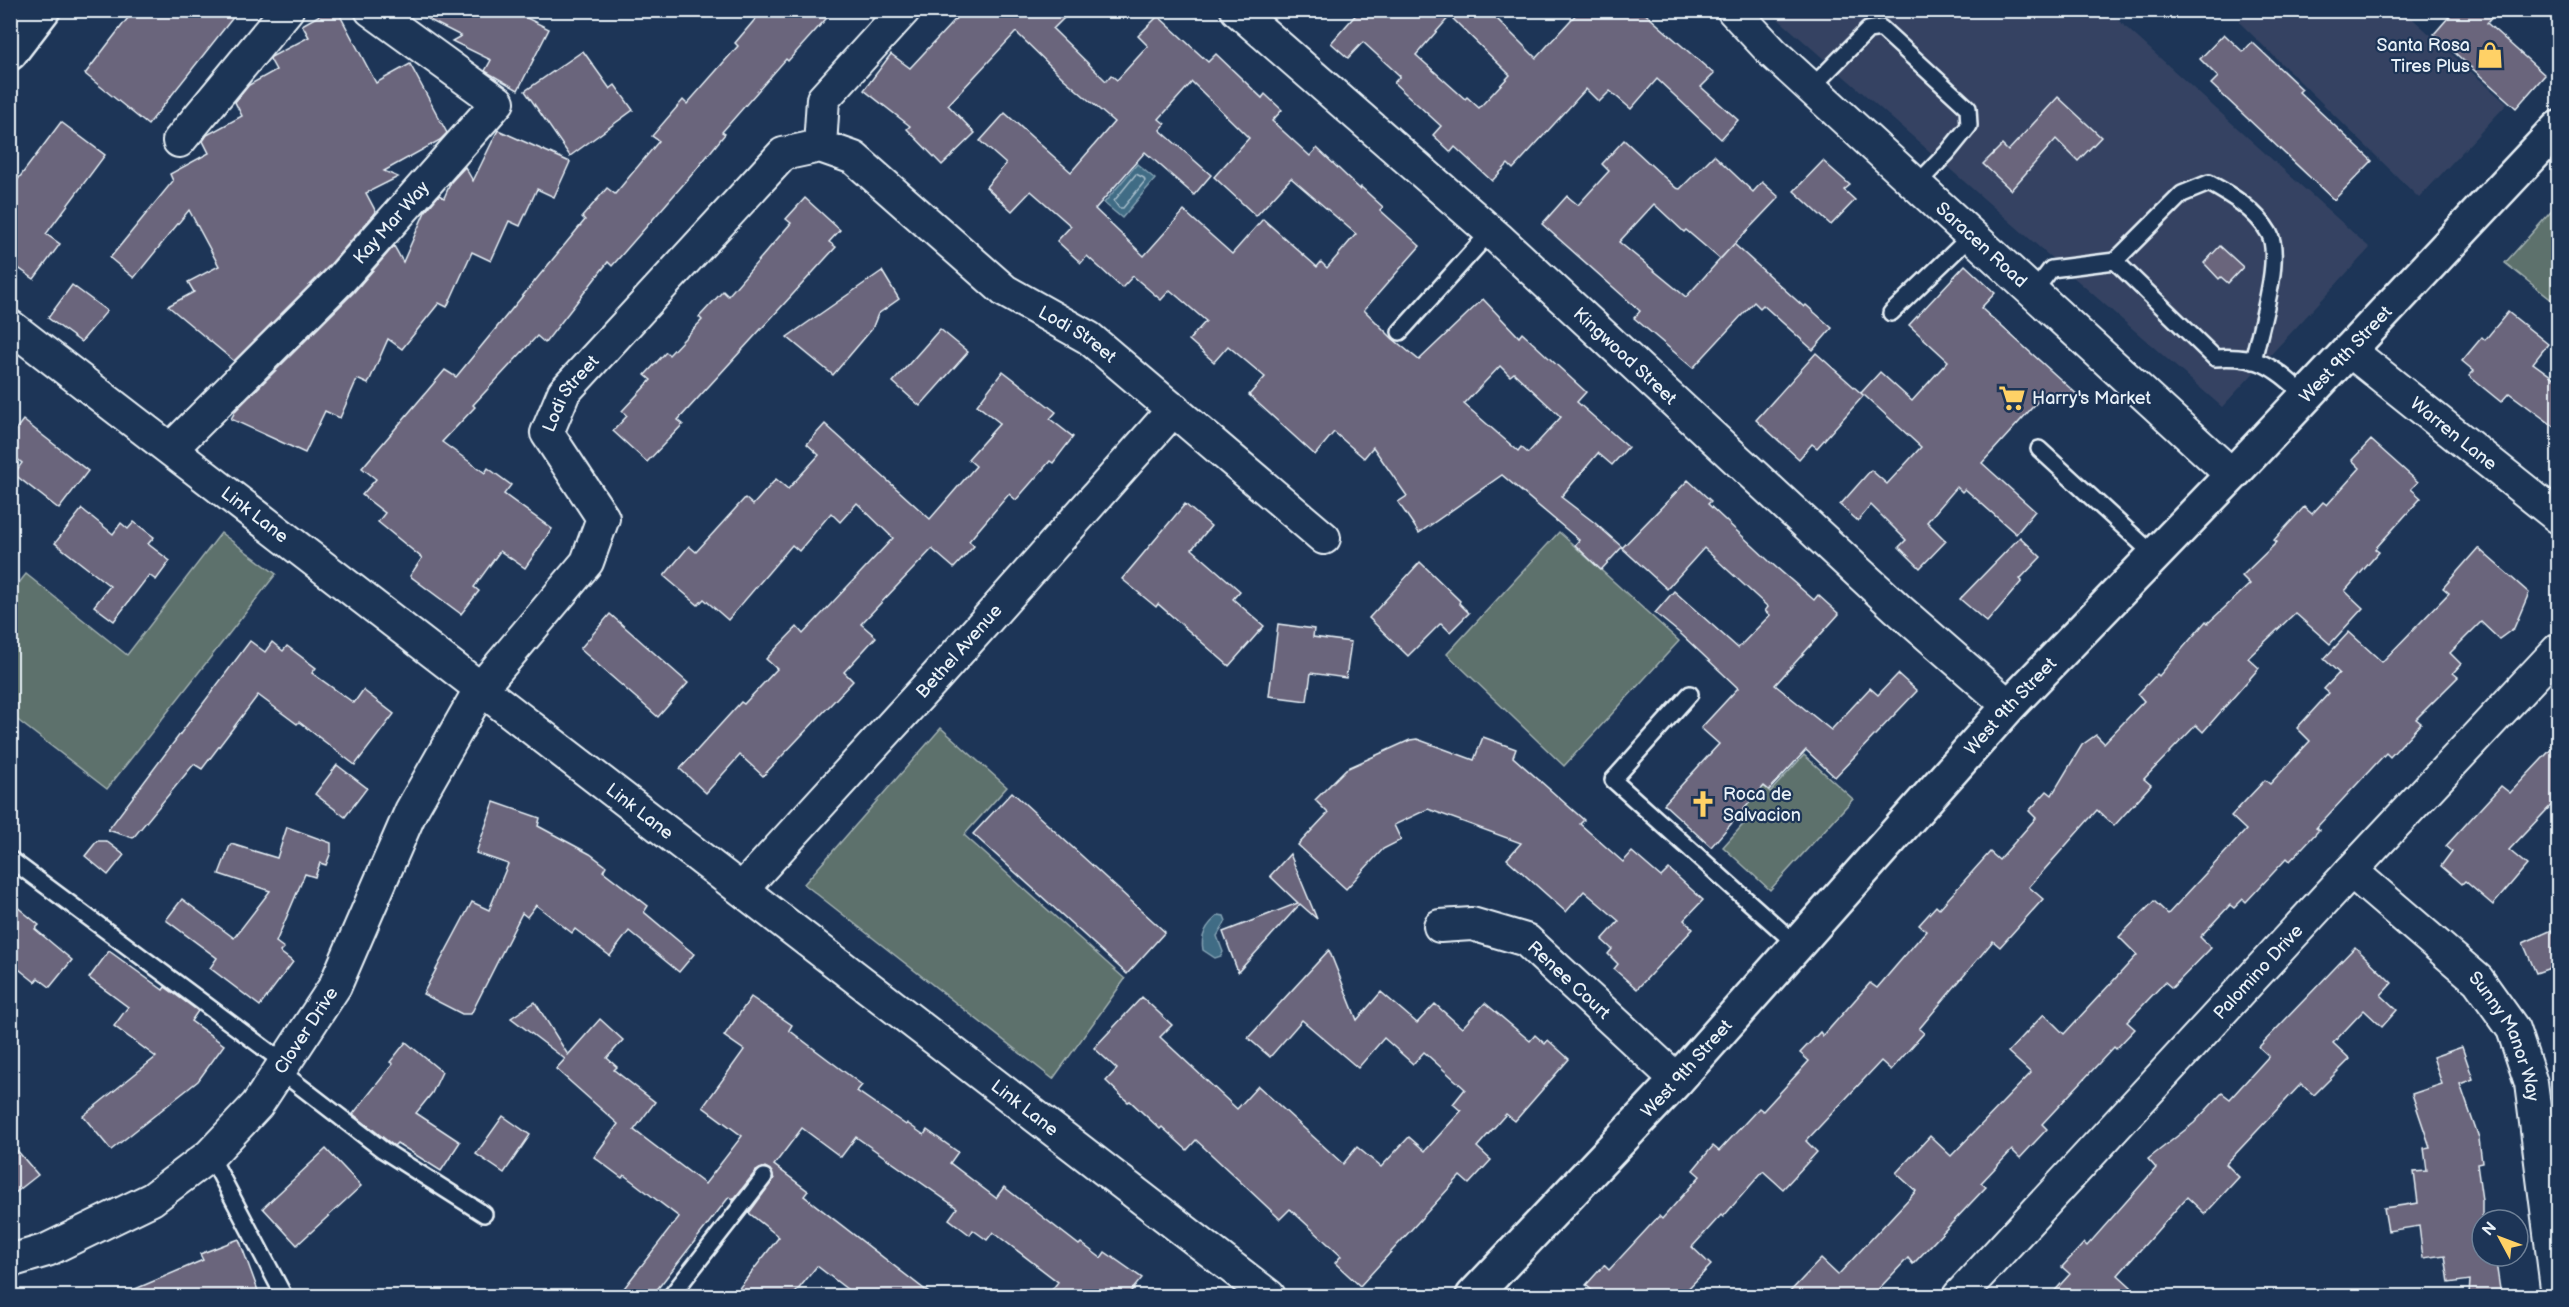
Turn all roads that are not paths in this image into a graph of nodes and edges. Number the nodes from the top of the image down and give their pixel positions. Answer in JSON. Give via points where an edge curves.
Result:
{"nodes":[{"id":1,"x":43,"y":10,"type":"edge"},
{"id":2,"x":287,"y":10,"type":"edge"},
{"id":3,"x":371,"y":10,"type":"edge"},
{"id":4,"x":904,"y":10,"type":"edge"},
{"id":5,"x":1237,"y":10,"type":"edge"},
{"id":6,"x":1733,"y":10,"type":"edge"},
{"id":7,"x":10,"y":53,"type":"edge"},
{"id":8,"x":1810,"y":87,"type":"junction"},
{"id":9,"x":2559,"y":128,"type":"edge"},
{"id":10,"x":179,"y":141,"type":"dead end"},
{"id":11,"x":820,"y":146,"type":"junction"},
{"id":12,"x":1916,"y":184,"type":"junction"},
{"id":13,"x":1491,"y":232,"type":"junction"},
{"id":14,"x":1971,"y":236,"type":"junction"},
{"id":15,"x":2115,"y":261,"type":"junction"},
{"id":16,"x":2033,"y":293,"type":"junction"},
{"id":17,"x":1891,"y":313,"type":"dead end"},
{"id":18,"x":10,"y":326,"type":"edge"},
{"id":19,"x":1400,"y":332,"type":"dead end"},
{"id":20,"x":2349,"y":350,"type":"junction"},
{"id":21,"x":2253,"y":361,"type":"junction"},
{"id":22,"x":2306,"y":396,"type":"junction"},
{"id":23,"x":1174,"y":409,"type":"junction"},
{"id":24,"x":171,"y":449,"type":"junction"},
{"id":25,"x":2039,"y":449,"type":"dead end"},
{"id":26,"x":2232,"y":475,"type":"junction"},
{"id":27,"x":2559,"y":517,"type":"edge"},
{"id":28,"x":1324,"y":538,"type":"dead end"},
{"id":29,"x":2154,"y":555,"type":"junction"},
{"id":30,"x":2559,"y":650,"type":"edge"},
{"id":31,"x":481,"y":688,"type":"junction"},
{"id":32,"x":1690,"y":694,"type":"dead end"},
{"id":33,"x":2009,"y":706,"type":"junction"},
{"id":34,"x":10,"y":860,"type":"edge"},
{"id":35,"x":2351,"y":871,"type":"junction"},
{"id":36,"x":742,"y":889,"type":"junction"},
{"id":37,"x":1440,"y":926,"type":"dead end"},
{"id":38,"x":1797,"y":945,"type":"junction"},
{"id":39,"x":281,"y":1067,"type":"junction"},
{"id":40,"x":1677,"y":1080,"type":"junction"},
{"id":41,"x":210,"y":1155,"type":"junction"},
{"id":42,"x":764,"y":1178,"type":"dead end"},
{"id":43,"x":484,"y":1214,"type":"dead end"},
{"id":44,"x":10,"y":1261,"type":"edge"},
{"id":45,"x":284,"y":1296,"type":"edge"},
{"id":46,"x":671,"y":1296,"type":"edge"},
{"id":47,"x":1269,"y":1296,"type":"edge"},
{"id":48,"x":1473,"y":1296,"type":"edge"},
{"id":49,"x":1959,"y":1296,"type":"edge"},
{"id":50,"x":2558,"y":1296,"type":"edge"}],
"edges":[{"from":1,"to":7,"type":"street"},
{"from":2,"to":10,"type":"street"},
{"from":3,"to":24,"type":"street","name":"Kay Mar Way","via":[[498,102],[341,279]]},
{"from":4,"to":11,"type":"street","via":[[823,99]]},
{"from":5,"to":13,"type":"street","name":"Kingwood Street"},
{"from":6,"to":8,"type":"street","name":"Saracen Road"},
{"from":8,"to":12,"type":"street","name":"Saracen Road"},
{"from":8,"to":12,"type":"lane","via":[[1868,30],[1881,28],[1951,92],[1968,108],[1968,126]]},
{"from":9,"to":20,"type":"street","name":"West 9th Street"},
{"from":11,"to":23,"type":"street","name":"Lodi Street","via":[[854,158],[1005,291],[1089,338]]},
{"from":11,"to":31,"type":"street","name":"Lodi Street","via":[[783,154],[564,392],[547,433],[603,518],[587,561]]},
{"from":12,"to":14,"type":"street","name":"Saracen Road"},
{"from":13,"to":19,"type":"lane"},
{"from":13,"to":33,"type":"street","name":"Kingwood Street","via":[[1897,608]]},
{"from":14,"to":16,"type":"street","name":"Saracen Road"},
{"from":14,"to":17,"type":"lane"},
{"from":15,"to":16,"type":"lane","via":[[2051,269]]},
{"from":15,"to":21,"type":"lane","via":[[2214,358],[2239,356]]},
{"from":15,"to":21,"type":"lane","via":[[2182,194],[2209,183],[2232,196],[2254,213],[2270,234],[2275,261]]},
{"from":16,"to":26,"type":"street","name":"Saracen Road"},
{"from":18,"to":24,"type":"street","name":"Link Lane"},
{"from":20,"to":22,"type":"street","name":"West 9th Street"},
{"from":20,"to":27,"type":"street","name":"Warren Lane"},
{"from":21,"to":22,"type":"lane","via":[[2274,368]]},
{"from":22,"to":26,"type":"street","name":"West 9th Street"},
{"from":23,"to":28,"type":"street","name":"Lodi Street"},
{"from":23,"to":36,"type":"street","name":"Bethel Avenue","via":[[936,678]]},
{"from":24,"to":31,"type":"street","name":"Link Lane"},
{"from":25,"to":29,"type":"lane"},
{"from":26,"to":29,"type":"street","name":"West 9th Street"},
{"from":29,"to":33,"type":"street","name":"West 9th Street"},
{"from":30,"to":35,"type":"street","name":"Palomino Drive"},
{"from":31,"to":36,"type":"street","name":"Link Lane"},
{"from":31,"to":39,"type":"street","name":"Clover Drive","via":[[411,811],[335,986]]},
{"from":32,"to":38,"type":"lane","via":[[1613,780]]},
{"from":33,"to":38,"type":"street","name":"West 9th Street"},
{"from":34,"to":39,"type":"lane"},
{"from":35,"to":49,"type":"street","name":"Palomino Drive"},
{"from":35,"to":50,"type":"street","name":"Sunny Manor Way","via":[[2478,980],[2513,1029],[2531,1083]]},
{"from":36,"to":47,"type":"street","name":"Link Lane"},
{"from":37,"to":40,"type":"street","name":"Renee Court","via":[[1472,924],[1526,940]]},
{"from":38,"to":40,"type":"street","name":"West 9th Street"},
{"from":39,"to":41,"type":"street","name":"Clover Drive","via":[[256,1105]]},
{"from":39,"to":43,"type":"lane","via":[[383,1150]]},
{"from":40,"to":48,"type":"street","name":"West 9th Street"},
{"from":41,"to":44,"type":"street","name":"Clover Drive","via":[[152,1199],[47,1250]]},
{"from":41,"to":45,"type":"lane"},
{"from":42,"to":46,"type":"lane"}]}
